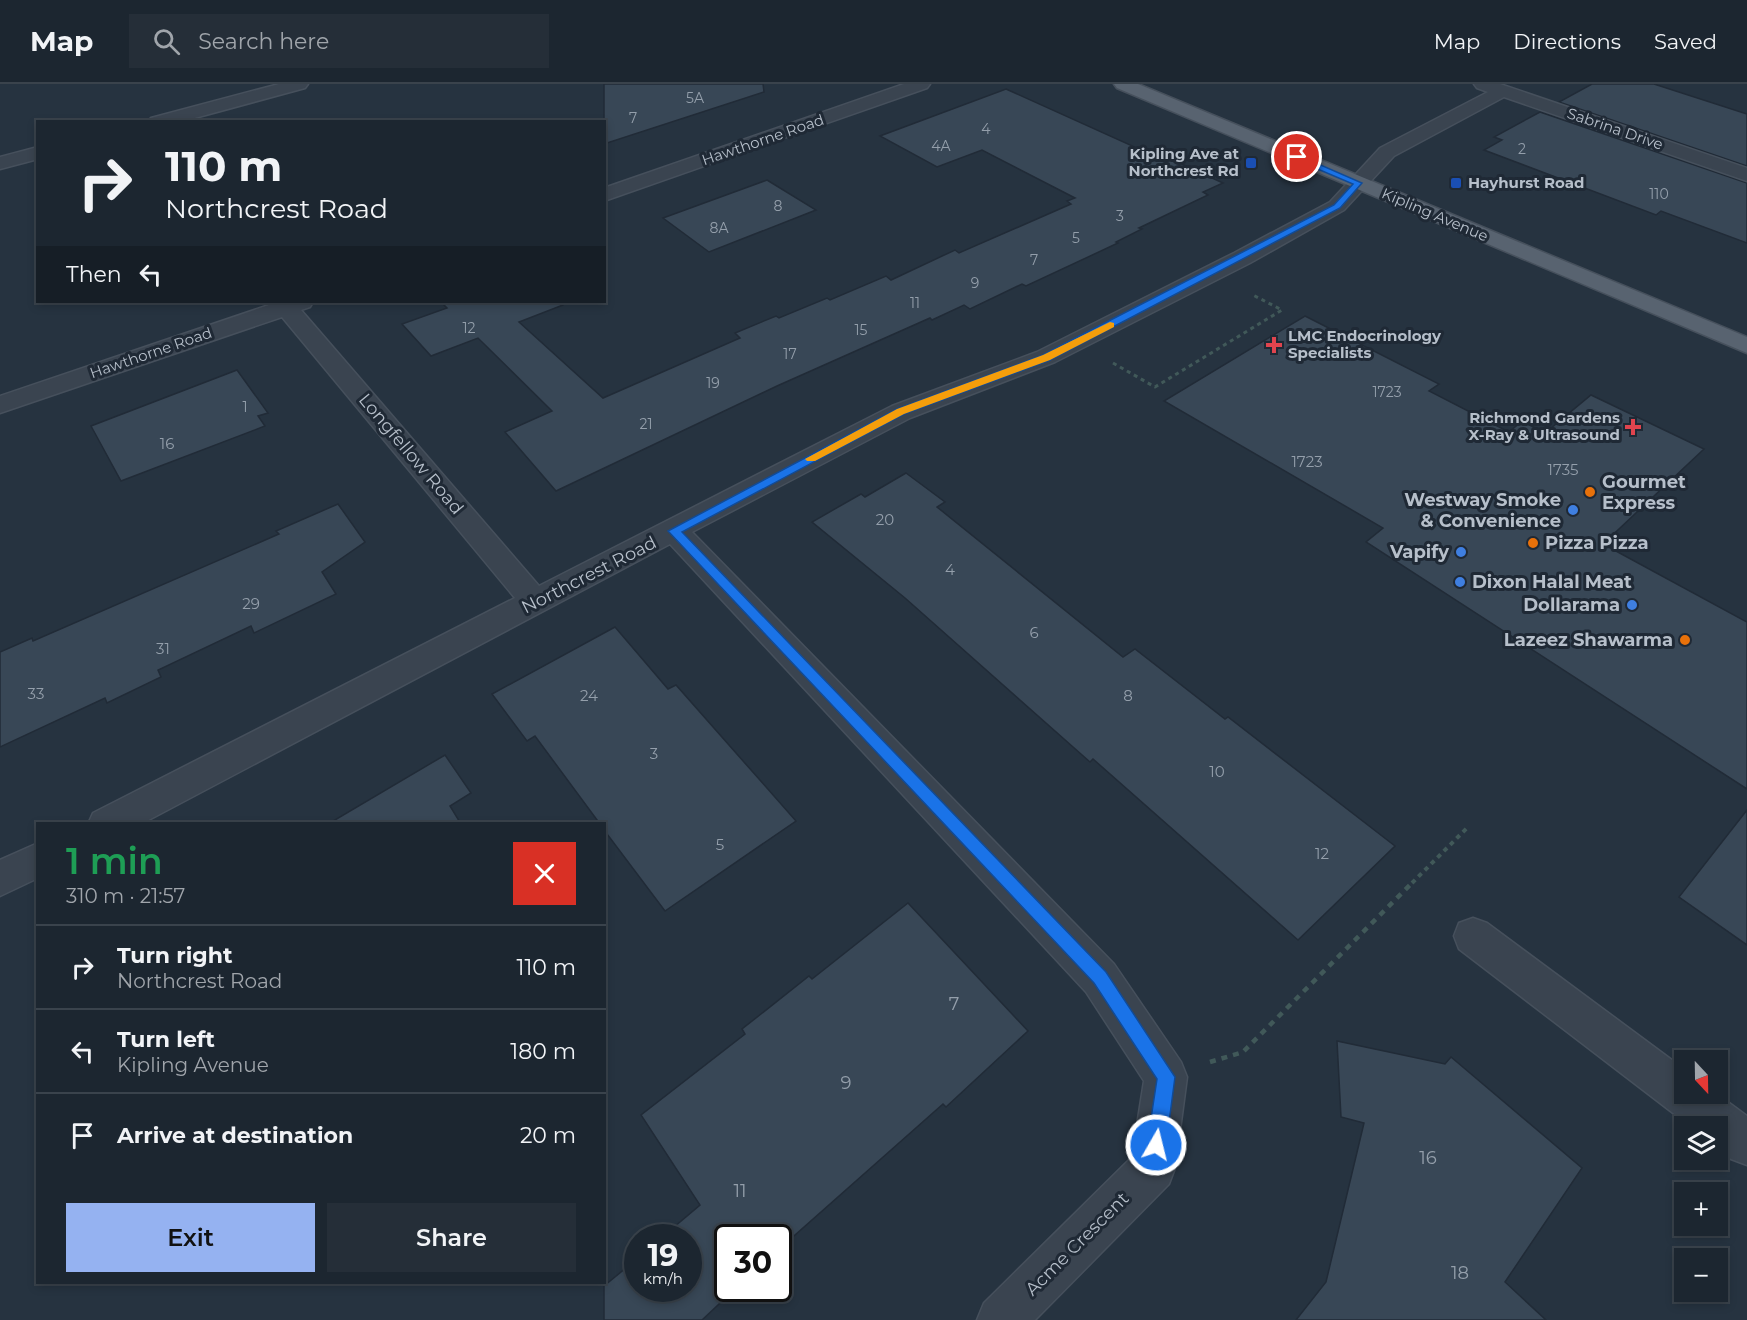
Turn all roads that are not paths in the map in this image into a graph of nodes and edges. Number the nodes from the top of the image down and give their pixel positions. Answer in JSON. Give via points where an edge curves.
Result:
{"nodes":[{"id":1,"x":299,"y":84,"type":"edge"},
{"id":2,"x":921,"y":84,"type":"edge"},
{"id":3,"x":1123,"y":84,"type":"edge"},
{"id":4,"x":1483,"y":84,"type":"edge"},
{"id":5,"x":262,"y":88,"type":"edge"},
{"id":6,"x":1503,"y":91,"type":"junction"},
{"id":7,"x":163,"y":120,"type":"edge"},
{"id":8,"x":36,"y":154,"type":"edge"},
{"id":9,"x":0,"y":163,"type":"edge"},
{"id":10,"x":1747,"y":175,"type":"edge"},
{"id":11,"x":1358,"y":183,"type":"junction"},
{"id":12,"x":606,"y":194,"type":"edge"},
{"id":13,"x":294,"y":304,"type":"edge"},
{"id":14,"x":1747,"y":346,"type":"edge"},
{"id":15,"x":0,"y":405,"type":"edge"},
{"id":16,"x":674,"y":531,"type":"junction"},
{"id":17,"x":536,"y":602,"type":"junction"},
{"id":18,"x":110,"y":822,"type":"edge"},
{"id":19,"x":36,"y":860,"type":"edge"},
{"id":20,"x":0,"y":879,"type":"edge"},
{"id":21,"x":1473,"y":936,"type":"dead end"},
{"id":22,"x":1747,"y":1143,"type":"edge"},
{"id":23,"x":1001,"y":1320,"type":"edge"}],
"edges":[{"from":1,"to":5,"type":"street"},
{"from":2,"to":12,"type":"street","name":"Hawthorne Road"},
{"from":3,"to":11,"type":"main road","name":"Kipling Avenue"},
{"from":4,"to":6,"type":"street","name":"Sabrina Drive"},
{"from":5,"to":7,"type":"street"},
{"from":6,"to":10,"type":"street","name":"Sabrina Drive"},
{"from":6,"to":11,"type":"street","via":[[1387,152]]},
{"from":8,"to":9,"type":"street"},
{"from":11,"to":14,"type":"main road","name":"Kipling Avenue"},
{"from":11,"to":16,"type":"street","name":"Northcrest Road","via":[[1337,206],[1077,342],[900,412]]},
{"from":13,"to":15,"type":"street","name":"Hawthorne Road"},
{"from":13,"to":17,"type":"street","name":"Longfellow Road"},
{"from":16,"to":17,"type":"street","name":"Northcrest Road"},
{"from":16,"to":23,"type":"street","name":"Acme Crescent","via":[[1100,978],[1166,1077],[1153,1168]]},
{"from":17,"to":18,"type":"street","name":"Northcrest Road"},
{"from":19,"to":20,"type":"street"},
{"from":21,"to":22,"type":"street"}]}
